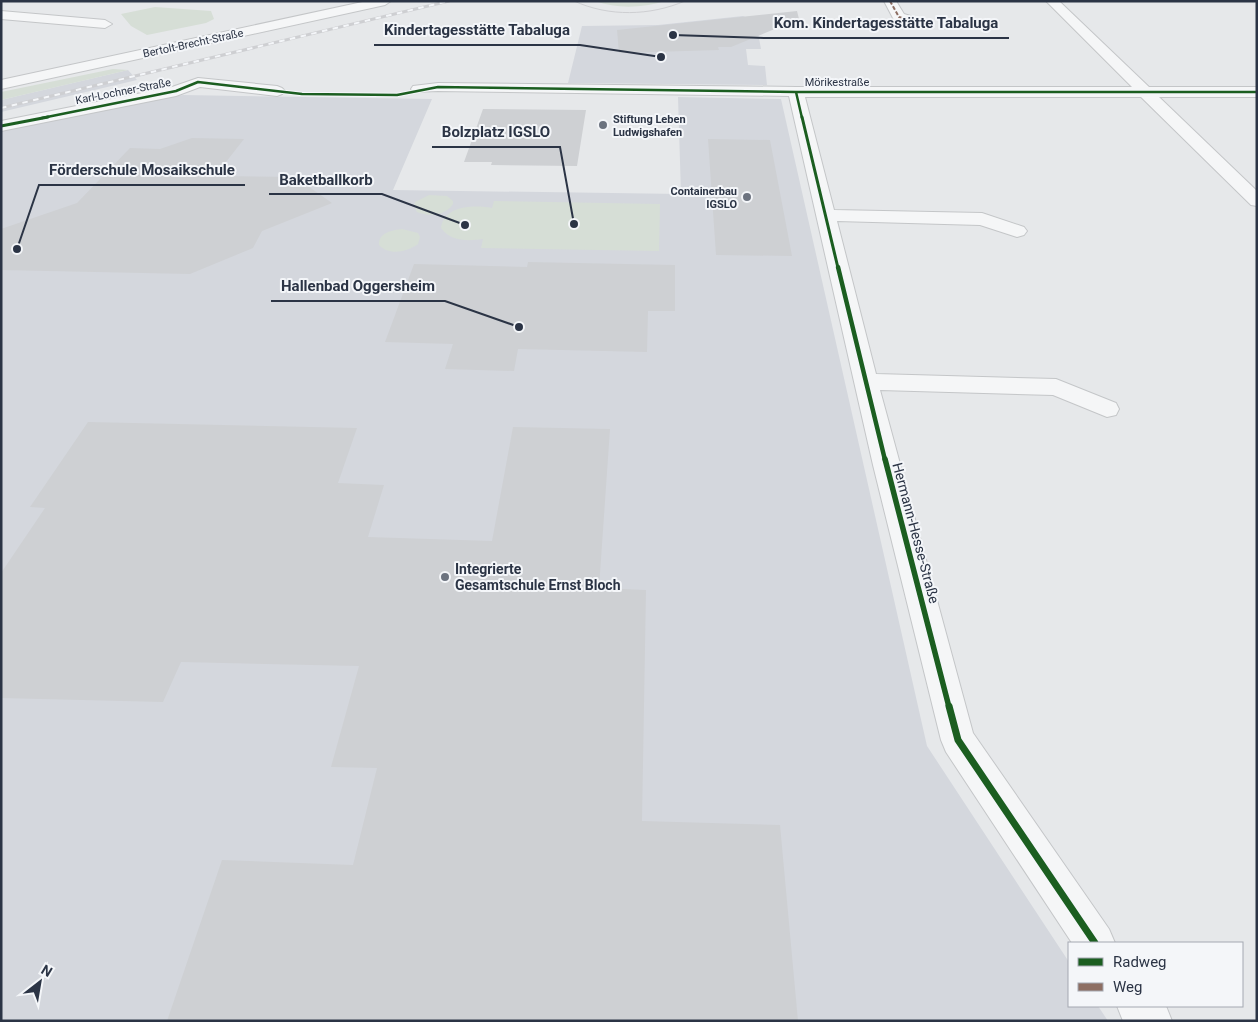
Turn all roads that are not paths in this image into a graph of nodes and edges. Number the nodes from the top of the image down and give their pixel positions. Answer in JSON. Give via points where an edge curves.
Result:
{"nodes":[{"id":1,"x":385,"y":1,"type":"edge"},
{"id":2,"x":890,"y":1,"type":"edge"},
{"id":3,"x":1052,"y":1,"type":"edge"},
{"id":4,"x":96,"y":9,"type":"dead end"},
{"id":5,"x":1,"y":15,"type":"edge"},
{"id":6,"x":105,"y":24,"type":"junction"},
{"id":7,"x":922,"y":24,"type":"dead end"},
{"id":8,"x":126,"y":58,"type":"junction"},
{"id":9,"x":1,"y":85,"type":"edge"},
{"id":10,"x":418,"y":89,"type":"dead end"},
{"id":11,"x":277,"y":91,"type":"dead end"},
{"id":12,"x":796,"y":92,"type":"junction"},
{"id":13,"x":1145,"y":92,"type":"junction"},
{"id":14,"x":1257,"y":92,"type":"edge"},
{"id":15,"x":1,"y":126,"type":"edge"},
{"id":16,"x":1257,"y":201,"type":"edge"},
{"id":17,"x":826,"y":215,"type":"junction"},
{"id":18,"x":1017,"y":232,"type":"dead end"},
{"id":19,"x":866,"y":382,"type":"junction"},
{"id":20,"x":1107,"y":409,"type":"dead end"},
{"id":21,"x":1095,"y":942,"type":"edge"},
{"id":22,"x":1139,"y":1007,"type":"edge"},
{"id":23,"x":1151,"y":1021,"type":"edge"}],
"edges":[{"from":1,"to":8,"type":"street","name":"Bertolt-Brecht-Straße"},
{"from":2,"to":7,"type":"street","via":[[899,17]]},
{"from":3,"to":13,"type":"street"},
{"from":4,"to":6,"type":"street"},
{"from":5,"to":6,"type":"street"},
{"from":6,"to":8,"type":"street"},
{"from":8,"to":9,"type":"street","name":"Bertolt-Brecht-Straße"},
{"from":10,"to":12,"type":"street","name":"Mörikestraße"},
{"from":11,"to":15,"type":"street","name":"Karl-Lochner-Straße","via":[[198,82],[176,91]]},
{"from":12,"to":13,"type":"street","name":"Mörikestraße"},
{"from":12,"to":17,"type":"street","name":"Hermann-Hesse-Straße"},
{"from":13,"to":14,"type":"street","name":"Mörikestraße"},
{"from":13,"to":16,"type":"street"},
{"from":17,"to":18,"type":"street","via":[[982,219]]},
{"from":17,"to":19,"type":"street","name":"Hermann-Hesse-Straße"},
{"from":19,"to":20,"type":"street","via":[[1056,387]]},
{"from":19,"to":21,"type":"street","name":"Hermann-Hesse-Straße","via":[[958,740]]},
{"from":22,"to":23,"type":"street"}]}
